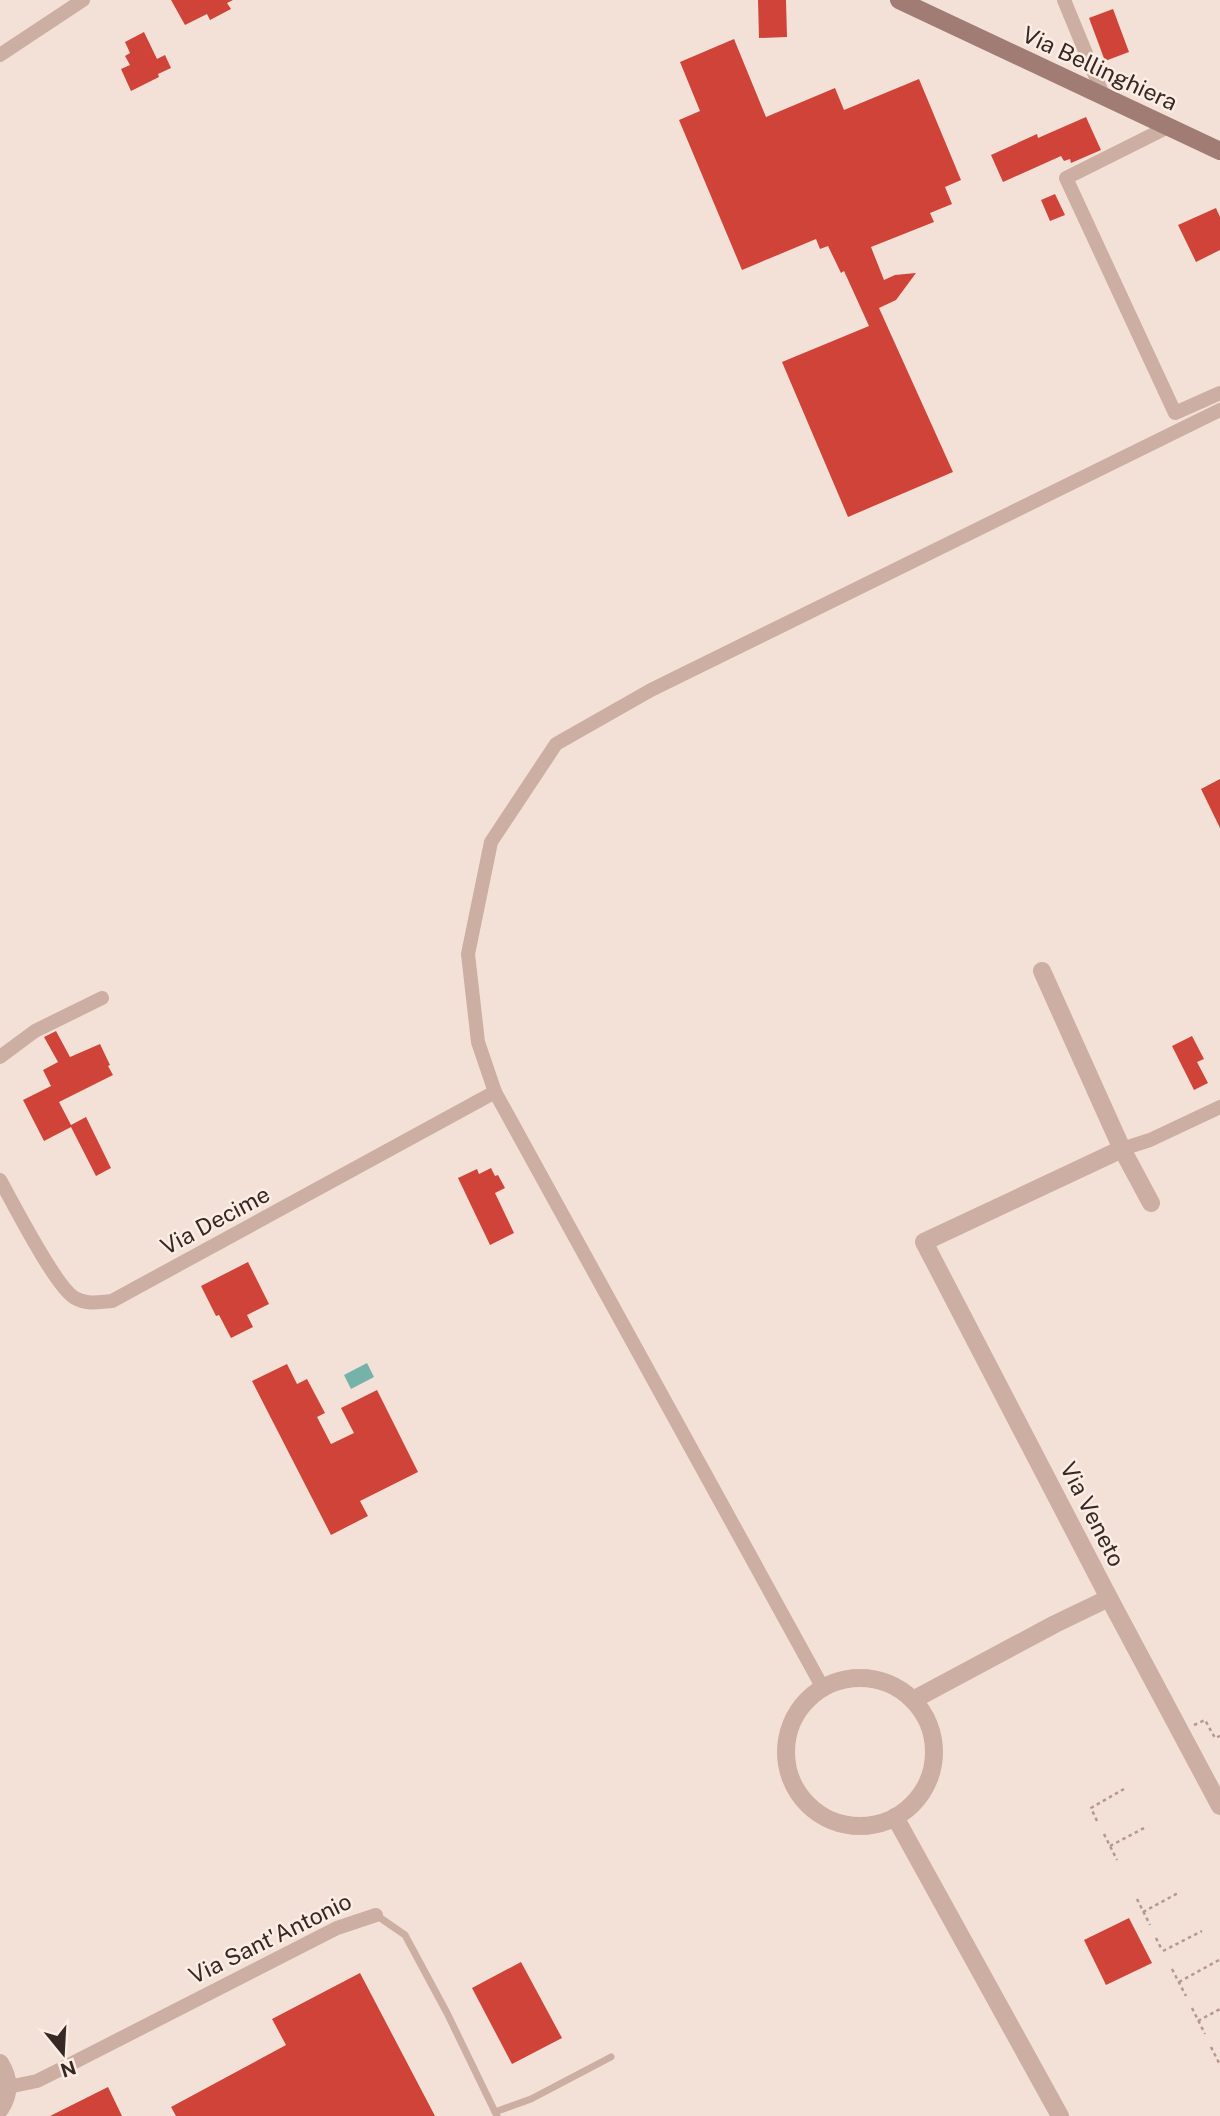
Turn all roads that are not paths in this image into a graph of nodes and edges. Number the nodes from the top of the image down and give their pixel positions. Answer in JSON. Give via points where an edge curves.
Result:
{"nodes":[{"id":1,"x":83,"y":0,"type":"edge"},
{"id":2,"x":899,"y":0,"type":"edge"},
{"id":3,"x":1065,"y":0,"type":"edge"},
{"id":4,"x":0,"y":55,"type":"edge"},
{"id":5,"x":1104,"y":97,"type":"junction"},
{"id":6,"x":1168,"y":127,"type":"junction"},
{"id":7,"x":1212,"y":147,"type":"edge"},
{"id":8,"x":1220,"y":393,"type":"edge"},
{"id":9,"x":1220,"y":410,"type":"edge"},
{"id":10,"x":1042,"y":971,"type":"dead end"},
{"id":11,"x":102,"y":998,"type":"dead end"},
{"id":12,"x":0,"y":1056,"type":"edge"},
{"id":13,"x":495,"y":1092,"type":"junction"},
{"id":14,"x":1220,"y":1107,"type":"edge"},
{"id":15,"x":1122,"y":1149,"type":"junction"},
{"id":16,"x":0,"y":1180,"type":"edge"},
{"id":17,"x":1151,"y":1203,"type":"dead end"},
{"id":18,"x":1109,"y":1598,"type":"junction"},
{"id":19,"x":823,"y":1688,"type":"junction"},
{"id":20,"x":913,"y":1700,"type":"junction"},
{"id":21,"x":1220,"y":1806,"type":"edge"},
{"id":22,"x":895,"y":1817,"type":"junction"},
{"id":23,"x":376,"y":1915,"type":"joint"},
{"id":24,"x":611,"y":2057,"type":"dead end"},
{"id":25,"x":0,"y":2063,"type":"edge"},
{"id":26,"x":8,"y":2087,"type":"junction"},
{"id":27,"x":0,"y":2109,"type":"edge"},
{"id":28,"x":496,"y":2114,"type":"edge"},
{"id":29,"x":1060,"y":2116,"type":"edge"}],
"edges":[{"from":1,"to":4,"type":"street"},
{"from":2,"to":5,"type":"main road","name":"Via Bellinghiera"},
{"from":3,"to":5,"type":"street"},
{"from":5,"to":6,"type":"main road","name":"Via Bellinghiera"},
{"from":6,"to":7,"type":"main road","name":"Via Bellinghiera"},
{"from":6,"to":8,"type":"street","via":[[1066,178],[1174,413]]},
{"from":9,"to":13,"type":"street","via":[[651,690],[556,744],[491,842],[468,954],[478,1042]]},
{"from":10,"to":15,"type":"street"},
{"from":11,"to":12,"type":"street","via":[[36,1031]]},
{"from":13,"to":16,"type":"street","name":"Via Decime","via":[[112,1301],[90,1303],[74,1298],[58,1281]]},
{"from":13,"to":19,"type":"street"},
{"from":14,"to":15,"type":"street"},
{"from":15,"to":17,"type":"street"},
{"from":15,"to":18,"type":"street","name":"Via Veneto","via":[[924,1242]]},
{"from":18,"to":20,"type":"street"},
{"from":18,"to":21,"type":"street","name":"Via Veneto"},
{"from":19,"to":20,"type":"street","via":[[846,1679],[870,1678],[894,1685]]},
{"from":19,"to":22,"type":"street","via":[[804,1703],[791,1724],[786,1748],[798,1792],[831,1820],[874,1824]]},
{"from":20,"to":22,"type":"street","via":[[927,1718],[934,1740],[934,1763],[927,1785],[913,1804]]},
{"from":22,"to":29,"type":"street"},
{"from":23,"to":26,"type":"street","name":"Via Sant'Antonio","via":[[337,1928],[47,2076]]},
{"from":23,"to":28,"type":"lane","name":"Via Sant'Antonio","via":[[405,1935]]},
{"from":24,"to":28,"type":"lane"},
{"from":25,"to":26,"type":"street"},
{"from":26,"to":27,"type":"street"}]}
